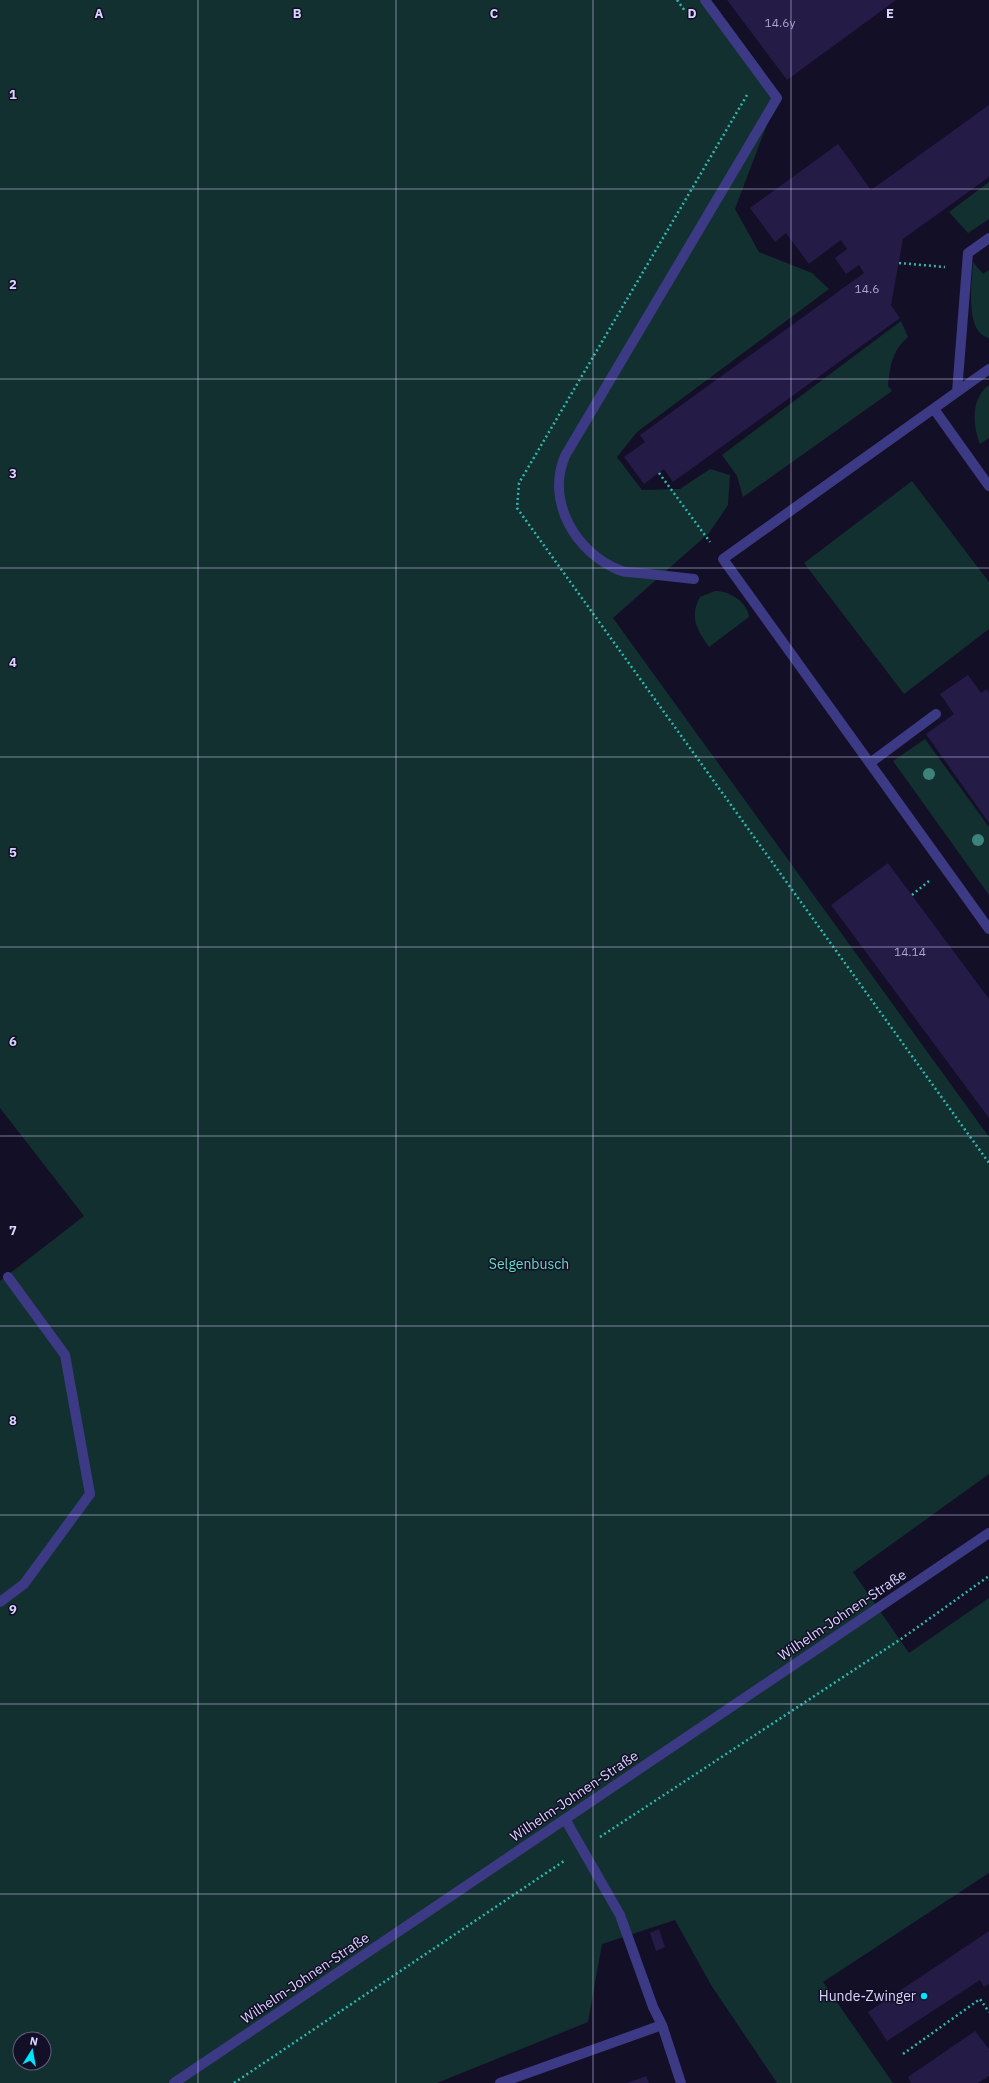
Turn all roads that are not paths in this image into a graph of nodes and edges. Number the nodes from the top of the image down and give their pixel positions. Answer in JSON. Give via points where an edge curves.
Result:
{"nodes":[{"id":1,"x":705,"y":0,"type":"edge"},
{"id":2,"x":989,"y":238,"type":"edge"},
{"id":3,"x":989,"y":369,"type":"edge"},
{"id":4,"x":956,"y":392,"type":"junction"},
{"id":5,"x":934,"y":409,"type":"junction"},
{"id":6,"x":989,"y":486,"type":"edge"},
{"id":7,"x":694,"y":579,"type":"dead end"},
{"id":8,"x":936,"y":714,"type":"dead end"},
{"id":9,"x":870,"y":763,"type":"junction"},
{"id":10,"x":989,"y":929,"type":"edge"},
{"id":11,"x":8,"y":1277,"type":"dead end"},
{"id":12,"x":989,"y":1533,"type":"edge"},
{"id":13,"x":0,"y":1602,"type":"edge"},
{"id":14,"x":565,"y":1819,"type":"junction"},
{"id":15,"x":662,"y":2025,"type":"junction"},
{"id":16,"x":174,"y":2083,"type":"edge"},
{"id":17,"x":500,"y":2083,"type":"edge"},
{"id":18,"x":681,"y":2083,"type":"edge"}],
"edges":[{"from":1,"to":7,"type":"street","via":[[777,98],[566,456],[560,469],[559,485],[566,518],[584,547],[598,559],[620,571]]},
{"from":2,"to":4,"type":"street","via":[[968,253]]},
{"from":3,"to":4,"type":"street"},
{"from":4,"to":5,"type":"street"},
{"from":5,"to":6,"type":"street"},
{"from":5,"to":9,"type":"street","via":[[723,559]]},
{"from":8,"to":9,"type":"street"},
{"from":9,"to":10,"type":"street"},
{"from":11,"to":13,"type":"street","via":[[65,1355],[90,1494],[24,1584]]},
{"from":12,"to":14,"type":"street","name":"Wilhelm-Johnen-Straße"},
{"from":14,"to":15,"type":"street","via":[[620,1915],[652,2007]]},
{"from":14,"to":16,"type":"street","name":"Wilhelm-Johnen-Straße"},
{"from":15,"to":17,"type":"street"},
{"from":15,"to":18,"type":"street"}]}
